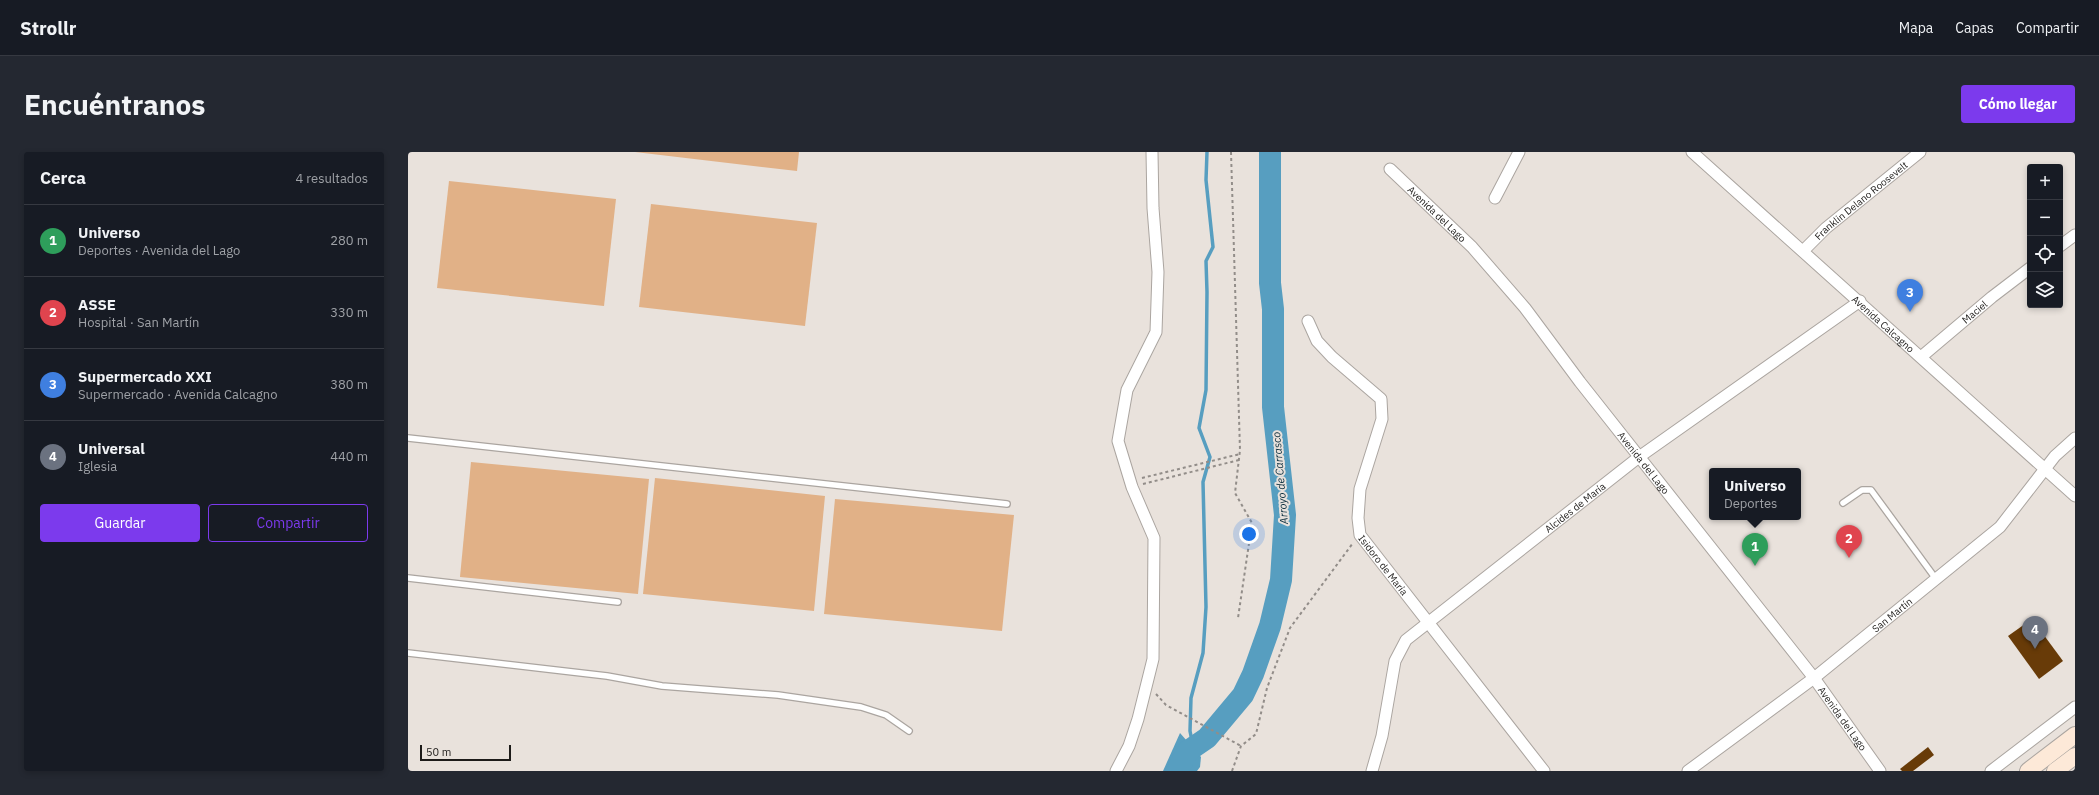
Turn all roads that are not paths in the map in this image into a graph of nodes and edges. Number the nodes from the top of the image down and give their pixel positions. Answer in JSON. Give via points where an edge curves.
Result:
{"nodes":[{"id":1,"x":1152,"y":152,"type":"edge"},
{"id":2,"x":1518,"y":152,"type":"edge"},
{"id":3,"x":1692,"y":152,"type":"edge"},
{"id":4,"x":1920,"y":152,"type":"edge"},
{"id":5,"x":1390,"y":169,"type":"dead end"},
{"id":6,"x":1495,"y":198,"type":"dead end"},
{"id":7,"x":2075,"y":235,"type":"edge"},
{"id":8,"x":2063,"y":244,"type":"edge"},
{"id":9,"x":1803,"y":250,"type":"junction"},
{"id":10,"x":2027,"y":270,"type":"edge"},
{"id":11,"x":1860,"y":301,"type":"junction"},
{"id":12,"x":1308,"y":321,"type":"dead end"},
{"id":13,"x":1921,"y":357,"type":"junction"},
{"id":14,"x":408,"y":438,"type":"edge"},
{"id":15,"x":2075,"y":438,"type":"edge"},
{"id":16,"x":1639,"y":457,"type":"junction"},
{"id":17,"x":2045,"y":468,"type":"junction"},
{"id":18,"x":2075,"y":496,"type":"edge"},
{"id":19,"x":1843,"y":503,"type":"dead end"},
{"id":20,"x":1007,"y":504,"type":"dead end"},
{"id":21,"x":408,"y":578,"type":"edge"},
{"id":22,"x":1936,"y":579,"type":"junction"},
{"id":23,"x":618,"y":602,"type":"dead end"},
{"id":24,"x":1428,"y":622,"type":"junction"},
{"id":25,"x":408,"y":653,"type":"edge"},
{"id":26,"x":1814,"y":678,"type":"junction"},
{"id":27,"x":2075,"y":707,"type":"edge"},
{"id":28,"x":910,"y":731,"type":"dead end"},
{"id":29,"x":2075,"y":735,"type":"edge"},
{"id":30,"x":2075,"y":756,"type":"edge"},
{"id":31,"x":1116,"y":771,"type":"edge"},
{"id":32,"x":1372,"y":771,"type":"edge"},
{"id":33,"x":1544,"y":771,"type":"edge"},
{"id":34,"x":1688,"y":771,"type":"edge"},
{"id":35,"x":1880,"y":771,"type":"edge"},
{"id":36,"x":1991,"y":771,"type":"edge"},
{"id":37,"x":2028,"y":771,"type":"edge"},
{"id":38,"x":2055,"y":771,"type":"edge"}],
"edges":[{"from":1,"to":31,"type":"street","via":[[1158,272],[1156,332],[1127,390],[1118,441],[1154,538],[1153,658],[1129,746]]},
{"from":2,"to":6,"type":"street"},
{"from":3,"to":9,"type":"street","name":"Avenida Calcagno"},
{"from":4,"to":9,"type":"street","name":"Franklin Delano Roosevelt","via":[[1826,228]]},
{"from":5,"to":16,"type":"street","name":"Avenida del Lago","via":[[1472,247],[1525,308]]},
{"from":7,"to":8,"type":"street"},
{"from":9,"to":11,"type":"street","name":"Avenida Calcagno"},
{"from":10,"to":13,"type":"street","name":"Maciel"},
{"from":11,"to":13,"type":"street","name":"Avenida Calcagno"},
{"from":11,"to":16,"type":"street","name":"Alcides de María"},
{"from":12,"to":24,"type":"street","name":"Isidoro de María","via":[[1317,341],[1327,352],[1381,400],[1382,419],[1360,489],[1360,534]]},
{"from":13,"to":17,"type":"street","name":"Avenida Calcagno"},
{"from":14,"to":20,"type":"lane"},
{"from":15,"to":17,"type":"street","name":"San Martín","via":[[2054,456]]},
{"from":16,"to":24,"type":"street","name":"Alcides de María"},
{"from":16,"to":26,"type":"street","name":"Avenida del Lago"},
{"from":17,"to":18,"type":"street","name":"Avenida Calcagno"},
{"from":17,"to":22,"type":"street","name":"San Martín","via":[[2000,527]]},
{"from":19,"to":22,"type":"lane","via":[[1862,490],[1871,490]]},
{"from":21,"to":23,"type":"lane"},
{"from":22,"to":26,"type":"street","name":"San Martín"},
{"from":24,"to":32,"type":"street","name":"Alcides de María","via":[[1406,640],[1395,661],[1382,736]]},
{"from":24,"to":33,"type":"street","name":"Isidoro de María"},
{"from":25,"to":28,"type":"lane","via":[[607,676],[662,686],[778,695],[861,708],[886,715]]},
{"from":26,"to":34,"type":"street","name":"San Martín"},
{"from":26,"to":35,"type":"street","name":"Avenida del Lago"},
{"from":27,"to":36,"type":"street"},
{"from":29,"to":37,"type":"main road"},
{"from":30,"to":38,"type":"main road"}]}
